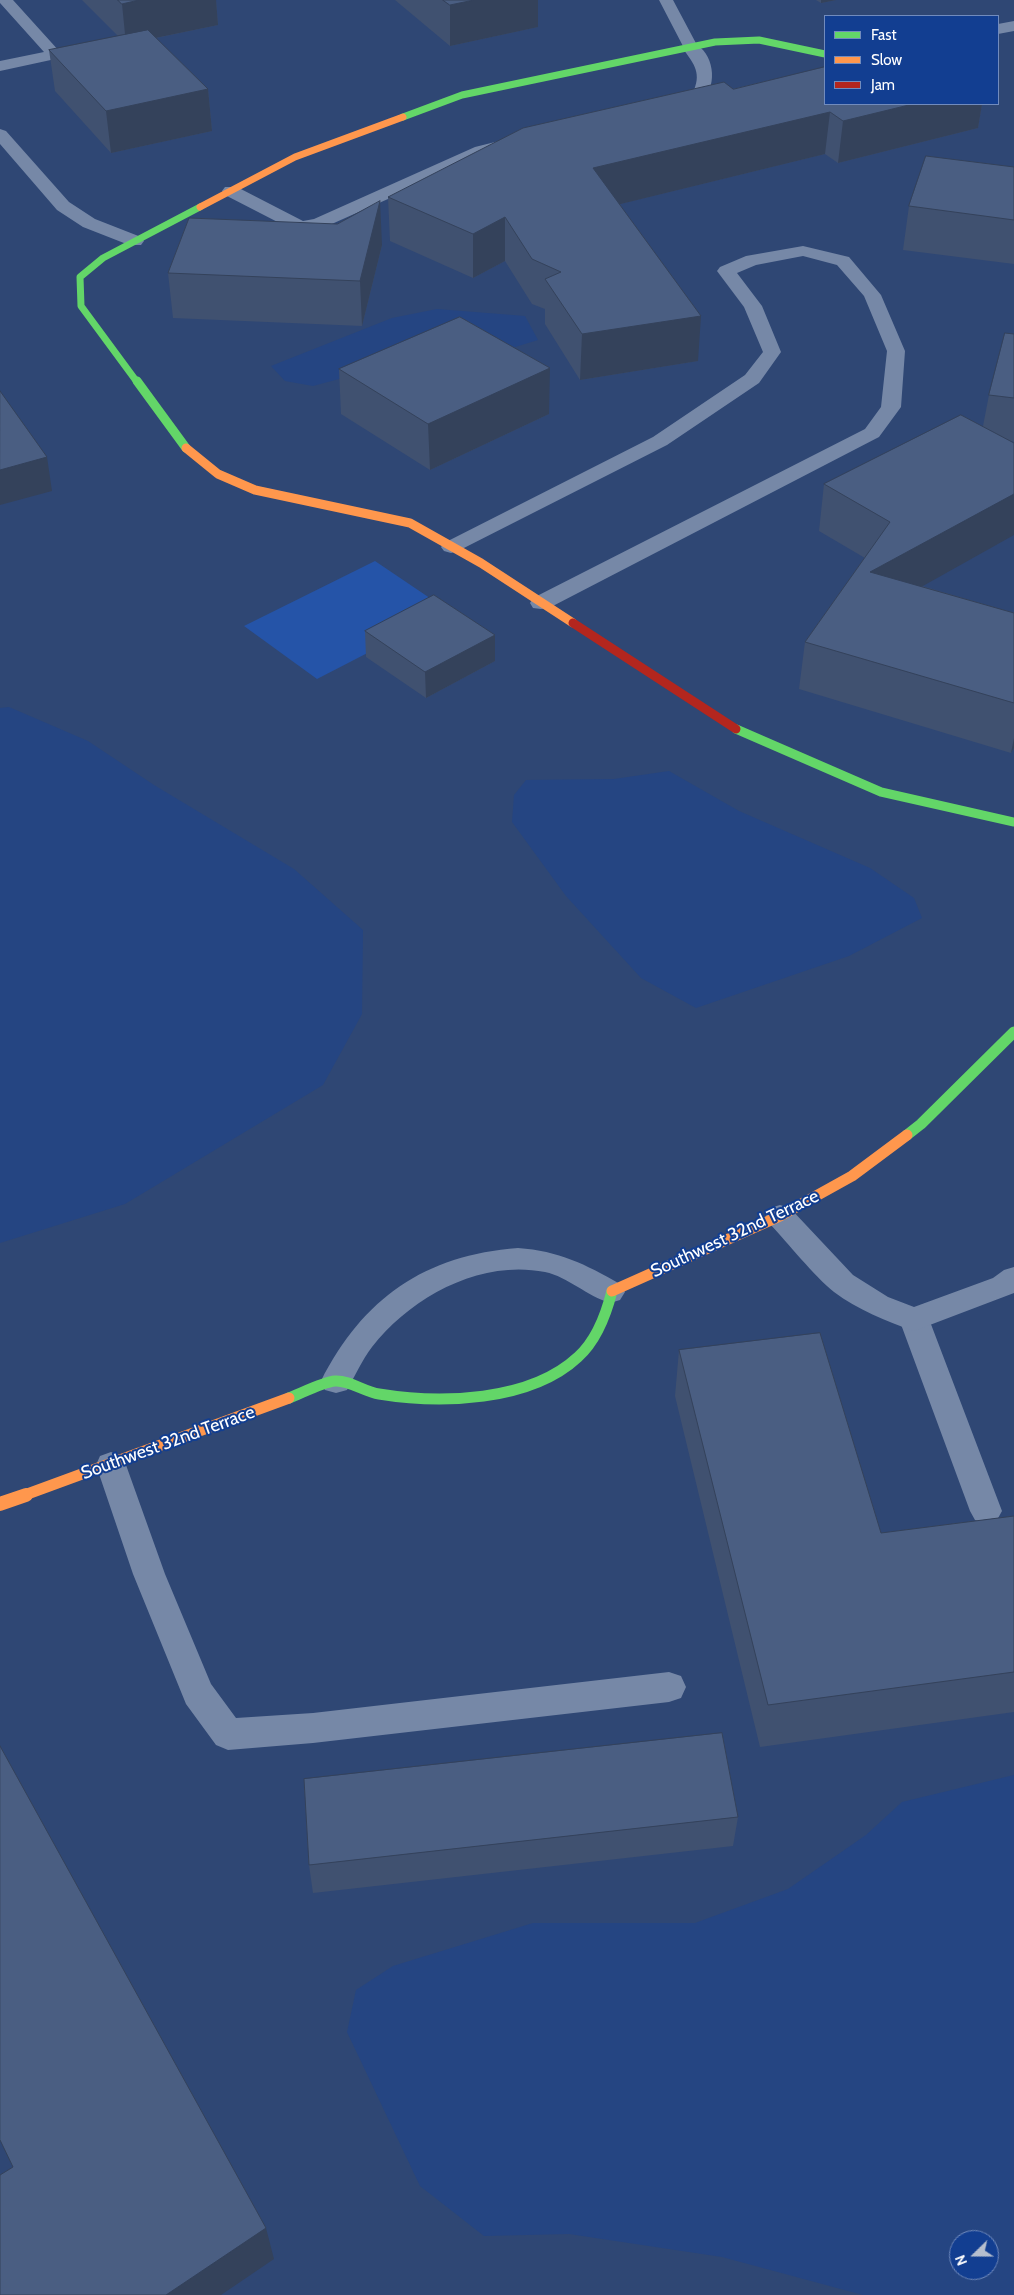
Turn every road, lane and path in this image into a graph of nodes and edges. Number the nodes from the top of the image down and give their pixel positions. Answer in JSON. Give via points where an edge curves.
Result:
{"nodes":[{"id":1,"x":5,"y":0,"type":"edge"},
{"id":2,"x":666,"y":0,"type":"edge"},
{"id":3,"x":1014,"y":26,"type":"edge"},
{"id":4,"x":999,"y":29,"type":"edge"},
{"id":5,"x":690,"y":46,"type":"junction"},
{"id":6,"x":824,"y":54,"type":"edge"},
{"id":7,"x":0,"y":66,"type":"edge"},
{"id":8,"x":657,"y":102,"type":"edge"},
{"id":9,"x":0,"y":134,"type":"edge"},
{"id":10,"x":517,"y":140,"type":"edge"},
{"id":11,"x":231,"y":191,"type":"junction"},
{"id":12,"x":135,"y":242,"type":"junction"},
{"id":13,"x":451,"y":546,"type":"junction"},
{"id":14,"x":542,"y":603,"type":"junction"},
{"id":15,"x":1014,"y":822,"type":"edge"},
{"id":16,"x":1014,"y":1032,"type":"edge"},
{"id":17,"x":780,"y":1216,"type":"junction"},
{"id":18,"x":1014,"y":1278,"type":"edge"},
{"id":19,"x":610,"y":1292,"type":"junction"},
{"id":20,"x":914,"y":1319,"type":"junction"},
{"id":21,"x":336,"y":1381,"type":"junction"},
{"id":22,"x":111,"y":1465,"type":"junction"},
{"id":23,"x":0,"y":1504,"type":"edge"},
{"id":24,"x":986,"y":1512,"type":"dead end"},
{"id":25,"x":669,"y":1687,"type":"dead end"}],
"edges":[{"from":1,"to":7,"type":"street","via":[[55,55]]},
{"from":2,"to":5,"type":"street"},
{"from":3,"to":4,"type":"street"},
{"from":5,"to":6,"type":"street","via":[[759,40]]},
{"from":5,"to":8,"type":"street","via":[[704,64],[706,81],[700,93]]},
{"from":5,"to":11,"type":"street","via":[[462,95],[295,157]]},
{"from":9,"to":12,"type":"street","via":[[63,206],[89,223]]},
{"from":10,"to":11,"type":"street","via":[[481,151],[319,223],[301,227]]},
{"from":11,"to":12,"type":"street"},
{"from":12,"to":13,"type":"street","via":[[103,258],[80,277],[81,306],[188,450],[218,474],[255,490],[410,523]]},
{"from":13,"to":14,"type":"street"},
{"from":13,"to":14,"type":"street","via":[[660,441],[752,379],[772,352],[753,306],[726,272],[752,260],[803,251],[842,261],[872,295],[896,351],[891,407],[872,433]]},
{"from":14,"to":15,"type":"street","via":[[742,733],[881,792]]},
{"from":16,"to":17,"type":"street","name":"Southwest 32nd Terrace","via":[[922,1124],[852,1176]]},
{"from":17,"to":19,"type":"street","name":"Southwest 32nd Terrace"},
{"from":17,"to":20,"type":"street","via":[[843,1282],[878,1305]]},
{"from":18,"to":20,"type":"street","via":[[1004,1286]]},
{"from":19,"to":21,"type":"street","via":[[604,1321],[578,1357],[543,1380],[487,1397],[427,1398],[378,1394]]},
{"from":19,"to":21,"type":"street","via":[[581,1276],[544,1262],[497,1260],[453,1270],[404,1297],[362,1339]]},
{"from":20,"to":24,"type":"street"},
{"from":21,"to":22,"type":"street","name":"Southwest 32nd Terrace"},
{"from":22,"to":23,"type":"street","name":"Southwest 32nd Terrace"},
{"from":22,"to":25,"type":"street","via":[[149,1574],[198,1693],[228,1734],[313,1728]]}]}
